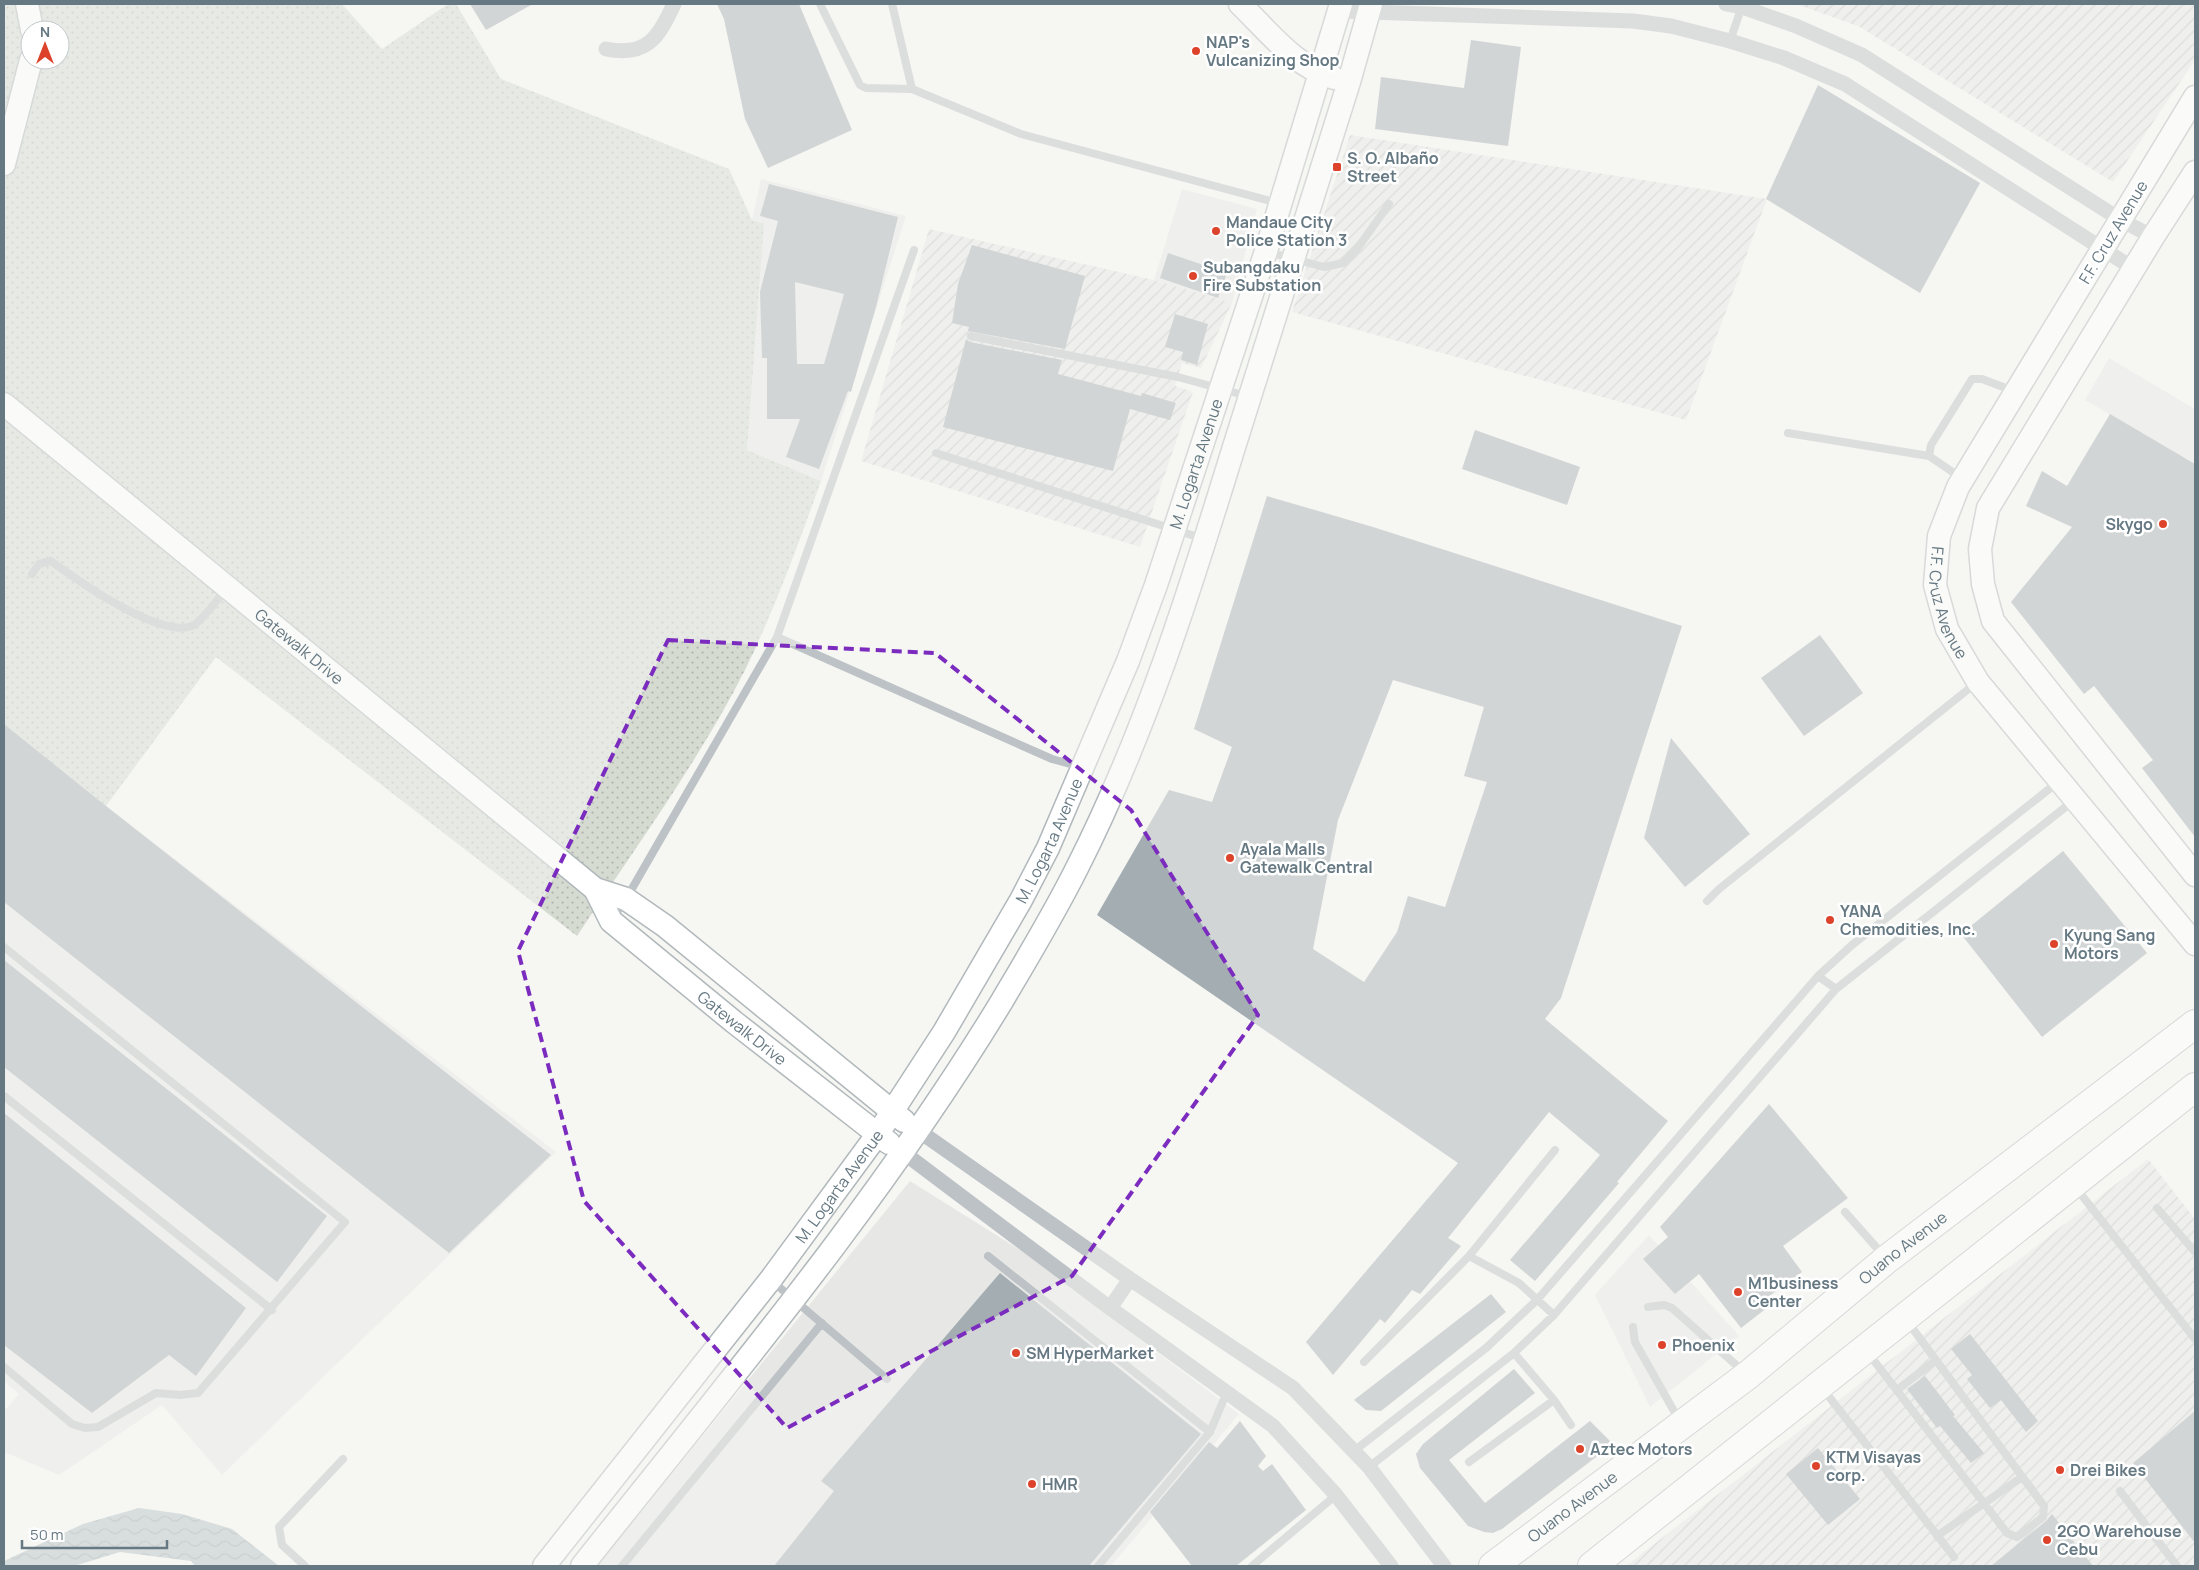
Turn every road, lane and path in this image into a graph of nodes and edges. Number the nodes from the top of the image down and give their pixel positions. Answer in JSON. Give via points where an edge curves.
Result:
{"nodes":[{"id":1,"x":27,"y":4,"type":"edge"},
{"id":2,"x":674,"y":4,"type":"edge"},
{"id":3,"x":820,"y":4,"type":"edge"},
{"id":4,"x":892,"y":4,"type":"edge"},
{"id":5,"x":1240,"y":4,"type":"edge"},
{"id":6,"x":1726,"y":4,"type":"edge"},
{"id":7,"x":1742,"y":5,"type":"edge"},
{"id":8,"x":1340,"y":8,"type":"edge"},
{"id":9,"x":1370,"y":8,"type":"edge"},
{"id":10,"x":30,"y":20,"type":"edge"},
{"id":11,"x":1730,"y":41,"type":"junction"},
{"id":12,"x":606,"y":49,"type":"dead end"},
{"id":13,"x":28,"y":70,"type":"edge"},
{"id":14,"x":1320,"y":74,"type":"junction"},
{"id":15,"x":1349,"y":82,"type":"junction"},
{"id":16,"x":912,"y":89,"type":"junction"},
{"id":17,"x":2195,"y":97,"type":"edge"},
{"id":18,"x":4,"y":164,"type":"edge"},
{"id":19,"x":2195,"y":172,"type":"edge"},
{"id":20,"x":1280,"y":203,"type":"junction"},
{"id":21,"x":1389,"y":204,"type":"dead end"},
{"id":22,"x":2121,"y":220,"type":"junction"},
{"id":23,"x":2153,"y":237,"type":"junction"},
{"id":24,"x":2103,"y":249,"type":"junction"},
{"id":25,"x":914,"y":250,"type":"dead end"},
{"id":26,"x":1266,"y":251,"type":"junction"},
{"id":27,"x":1293,"y":259,"type":"junction"},
{"id":28,"x":2134,"y":268,"type":"junction"},
{"id":29,"x":971,"y":336,"type":"dead end"},
{"id":30,"x":1220,"y":388,"type":"junction"},
{"id":31,"x":2016,"y":392,"type":"junction"},
{"id":32,"x":1250,"y":397,"type":"junction"},
{"id":33,"x":4,"y":404,"type":"edge"},
{"id":34,"x":1788,"y":433,"type":"dead end"},
{"id":35,"x":936,"y":452,"type":"dead end"},
{"id":36,"x":1929,"y":456,"type":"junction"},
{"id":37,"x":1963,"y":478,"type":"junction"},
{"id":38,"x":1174,"y":530,"type":"junction"},
{"id":39,"x":1205,"y":540,"type":"junction"},
{"id":40,"x":32,"y":574,"type":"dead end"},
{"id":41,"x":227,"y":588,"type":"junction"},
{"id":42,"x":777,"y":637,"type":"junction"},
{"id":43,"x":1978,"y":682,"type":"junction"},
{"id":44,"x":1083,"y":767,"type":"junction"},
{"id":45,"x":2059,"y":781,"type":"junction"},
{"id":46,"x":2074,"y":800,"type":"junction"},
{"id":47,"x":1048,"y":848,"type":"junction"},
{"id":48,"x":1078,"y":866,"type":"junction"},
{"id":49,"x":2195,"y":875,"type":"edge"},
{"id":50,"x":595,"y":889,"type":"junction"},
{"id":51,"x":626,"y":899,"type":"junction"},
{"id":52,"x":1707,"y":901,"type":"dead end"},
{"id":53,"x":611,"y":921,"type":"junction"},
{"id":54,"x":2195,"y":944,"type":"edge"},
{"id":55,"x":4,"y":947,"type":"edge"},
{"id":56,"x":1818,"y":976,"type":"junction"},
{"id":57,"x":1836,"y":990,"type":"junction"},
{"id":58,"x":2195,"y":1024,"type":"edge"},
{"id":59,"x":4,"y":1096,"type":"edge"},
{"id":60,"x":2189,"y":1096,"type":"edge"},
{"id":61,"x":892,"y":1113,"type":"junction"},
{"id":62,"x":919,"y":1131,"type":"junction"},
{"id":63,"x":877,"y":1135,"type":"junction"},
{"id":64,"x":1555,"y":1150,"type":"dead end"},
{"id":65,"x":904,"y":1153,"type":"junction"},
{"id":66,"x":2073,"y":1184,"type":"junction"},
{"id":67,"x":2157,"y":1208,"type":"dead end"},
{"id":68,"x":1845,"y":1212,"type":"dead end"},
{"id":69,"x":2195,"y":1252,"type":"edge"},
{"id":70,"x":988,"y":1256,"type":"dead end"},
{"id":71,"x":1468,"y":1256,"type":"junction"},
{"id":72,"x":1887,"y":1259,"type":"junction"},
{"id":73,"x":770,"y":1279,"type":"junction"},
{"id":74,"x":1130,"y":1279,"type":"junction"},
{"id":75,"x":795,"y":1298,"type":"junction"},
{"id":76,"x":1538,"y":1300,"type":"junction"},
{"id":77,"x":1648,"y":1307,"type":"dead end"},
{"id":78,"x":1110,"y":1308,"type":"junction"},
{"id":79,"x":272,"y":1310,"type":"junction"},
{"id":80,"x":1554,"y":1316,"type":"junction"},
{"id":81,"x":1905,"y":1319,"type":"junction"},
{"id":82,"x":822,"y":1322,"type":"junction"},
{"id":83,"x":1633,"y":1327,"type":"dead end"},
{"id":84,"x":2195,"y":1339,"type":"edge"},
{"id":85,"x":1866,"y":1350,"type":"junction"},
{"id":86,"x":1514,"y":1353,"type":"junction"},
{"id":87,"x":1936,"y":1360,"type":"junction"},
{"id":88,"x":1364,"y":1362,"type":"dead end"},
{"id":89,"x":4,"y":1367,"type":"edge"},
{"id":90,"x":1748,"y":1375,"type":"junction"},
{"id":91,"x":887,"y":1379,"type":"dead end"},
{"id":92,"x":1820,"y":1386,"type":"junction"},
{"id":93,"x":1897,"y":1390,"type":"junction"},
{"id":94,"x":1227,"y":1392,"type":"junction"},
{"id":95,"x":1554,"y":1400,"type":"junction"},
{"id":96,"x":1682,"y":1424,"type":"junction"},
{"id":97,"x":1571,"y":1425,"type":"dead end"},
{"id":98,"x":1210,"y":1432,"type":"junction"},
{"id":99,"x":1354,"y":1451,"type":"junction"},
{"id":100,"x":343,"y":1459,"type":"dead end"},
{"id":101,"x":1469,"y":1462,"type":"dead end"},
{"id":102,"x":1369,"y":1467,"type":"junction"},
{"id":103,"x":2022,"y":1477,"type":"junction"},
{"id":104,"x":2120,"y":1491,"type":"dead end"},
{"id":105,"x":1336,"y":1495,"type":"junction"},
{"id":106,"x":1984,"y":1504,"type":"junction"},
{"id":107,"x":1937,"y":1536,"type":"junction"},
{"id":108,"x":1954,"y":1557,"type":"dead end"},
{"id":109,"x":305,"y":1566,"type":"edge"},
{"id":110,"x":544,"y":1566,"type":"edge"},
{"id":111,"x":582,"y":1566,"type":"edge"},
{"id":112,"x":622,"y":1566,"type":"edge"},
{"id":113,"x":1098,"y":1566,"type":"edge"},
{"id":114,"x":1252,"y":1566,"type":"edge"},
{"id":115,"x":1391,"y":1566,"type":"edge"},
{"id":116,"x":1444,"y":1566,"type":"edge"},
{"id":117,"x":1493,"y":1566,"type":"edge"},
{"id":118,"x":1592,"y":1566,"type":"edge"},
{"id":119,"x":2177,"y":1566,"type":"edge"}],
"edges":[{"from":1,"to":10,"type":"main road"},
{"from":2,"to":12,"type":"street","via":[[653,40],[641,49],[624,52]]},
{"from":3,"to":16,"type":"lane","via":[[860,85],[866,88]]},
{"from":4,"to":16,"type":"lane"},
{"from":5,"to":14,"type":"main road","via":[[1301,63]]},
{"from":6,"to":7,"type":"street"},
{"from":7,"to":11,"type":"lane"},
{"from":7,"to":22,"type":"street","via":[[1862,55]]},
{"from":8,"to":9,"type":"street"},
{"from":8,"to":14,"type":"main road","name":"M. Logarta Avenue"},
{"from":9,"to":11,"type":"street","via":[[1633,21],[1671,26]]},
{"from":9,"to":15,"type":"main road","name":"M. Logarta Avenue"},
{"from":11,"to":24,"type":"street","via":[[1784,58],[1845,84]]},
{"from":13,"to":18,"type":"main road"},
{"from":14,"to":15,"type":"main road"},
{"from":14,"to":20,"type":"main road","name":"M. Logarta Avenue"},
{"from":15,"to":27,"type":"main road","name":"M. Logarta Avenue"},
{"from":16,"to":20,"type":"lane","via":[[1021,134]]},
{"from":17,"to":22,"type":"main road","name":"F.F. Cruz Avenue"},
{"from":19,"to":23,"type":"main road","name":"F.F. Cruz Avenue"},
{"from":20,"to":26,"type":"main road","name":"M. Logarta Avenue"},
{"from":21,"to":27,"type":"lane","via":[[1343,263],[1324,267]]},
{"from":22,"to":23,"type":"street"},
{"from":22,"to":24,"type":"main road","name":"F.F. Cruz Avenue"},
{"from":23,"to":28,"type":"main road","name":"F.F. Cruz Avenue"},
{"from":24,"to":28,"type":"street"},
{"from":24,"to":31,"type":"main road","name":"F.F. Cruz Avenue"},
{"from":25,"to":42,"type":"lane"},
{"from":26,"to":27,"type":"lane"},
{"from":26,"to":30,"type":"main road","name":"M. Logarta Avenue"},
{"from":27,"to":32,"type":"main road","name":"M. Logarta Avenue"},
{"from":28,"to":49,"type":"main road","name":"F.F. Cruz Avenue","via":[[1988,508],[1980,549],[1983,584],[1993,621]]},
{"from":29,"to":30,"type":"lane"},
{"from":30,"to":32,"type":"lane"},
{"from":30,"to":38,"type":"main road","name":"M. Logarta Avenue"},
{"from":31,"to":36,"type":"lane","via":[[1972,379],[1931,445]]},
{"from":31,"to":37,"type":"main road","name":"F.F. Cruz Avenue"},
{"from":32,"to":39,"type":"main road","name":"M. Logarta Avenue"},
{"from":33,"to":41,"type":"main road","name":"Gatewalk Drive"},
{"from":34,"to":36,"type":"lane"},
{"from":35,"to":38,"type":"lane"},
{"from":36,"to":37,"type":"lane"},
{"from":37,"to":43,"type":"main road","name":"F.F. Cruz Avenue","via":[[1939,536],[1935,585],[1947,629]]},
{"from":38,"to":39,"type":"lane"},
{"from":38,"to":44,"type":"main road","name":"M. Logarta Avenue","via":[[1128,661]]},
{"from":39,"to":48,"type":"main road","name":"M. Logarta Avenue","via":[[1159,676],[1107,805]]},
{"from":40,"to":41,"type":"lane","via":[[39,564],[51,561],[128,610],[155,623],[178,628],[194,625]]},
{"from":41,"to":50,"type":"main road","name":"Gatewalk Drive"},
{"from":42,"to":44,"type":"lane","via":[[1052,759]]},
{"from":42,"to":51,"type":"lane"},
{"from":43,"to":45,"type":"main road","name":"F.F. Cruz Avenue"},
{"from":43,"to":52,"type":"lane","via":[[1719,888]]},
{"from":44,"to":47,"type":"main road","name":"M. Logarta Avenue"},
{"from":45,"to":46,"type":"main road","name":"F.F. Cruz Avenue"},
{"from":45,"to":56,"type":"lane","via":[[1852,945]]},
{"from":46,"to":54,"type":"main road","name":"F.F. Cruz Avenue"},
{"from":46,"to":57,"type":"lane"},
{"from":47,"to":48,"type":"main road"},
{"from":47,"to":61,"type":"main road","name":"M. Logarta Avenue","via":[[953,1016]]},
{"from":48,"to":62,"type":"main road","name":"M. Logarta Avenue","via":[[1041,936]]},
{"from":50,"to":51,"type":"main road","name":"Gatewalk Drive"},
{"from":50,"to":53,"type":"main road","name":"Gatewalk Drive"},
{"from":51,"to":53,"type":"lane"},
{"from":51,"to":61,"type":"main road","name":"Gatewalk Drive","via":[[665,926]]},
{"from":53,"to":63,"type":"main road","name":"Gatewalk Drive"},
{"from":55,"to":79,"type":"lane","via":[[346,1222]]},
{"from":56,"to":57,"type":"lane"},
{"from":56,"to":76,"type":"lane"},
{"from":57,"to":80,"type":"lane"},
{"from":58,"to":72,"type":"highway","name":"Ouano Avenue"},
{"from":59,"to":79,"type":"lane"},
{"from":60,"to":66,"type":"highway"},
{"from":61,"to":62,"type":"main road","name":"Gatewalk Drive"},
{"from":61,"to":63,"type":"main road","name":"M. Logarta Avenue"},
{"from":62,"to":65,"type":"main road","name":"M. Logarta Avenue"},
{"from":62,"to":74,"type":"street"},
{"from":63,"to":65,"type":"main road","name":"Gatewalk Drive"},
{"from":63,"to":73,"type":"main road","name":"M. Logarta Avenue"},
{"from":64,"to":71,"type":"lane"},
{"from":65,"to":75,"type":"main road","name":"M. Logarta Avenue"},
{"from":65,"to":78,"type":"street"},
{"from":66,"to":81,"type":"highway"},
{"from":66,"to":84,"type":"lane"},
{"from":67,"to":69,"type":"lane"},
{"from":68,"to":72,"type":"lane"},
{"from":70,"to":98,"type":"lane"},
{"from":71,"to":76,"type":"lane","via":[[1519,1283]]},
{"from":71,"to":88,"type":"lane"},
{"from":72,"to":90,"type":"highway","name":"Ouano Avenue"},
{"from":73,"to":75,"type":"lane"},
{"from":73,"to":110,"type":"main road","name":"M. Logarta Avenue"},
{"from":74,"to":78,"type":"street"},
{"from":74,"to":99,"type":"street","via":[[1293,1388]]},
{"from":75,"to":82,"type":"lane"},
{"from":75,"to":111,"type":"main road","name":"M. Logarta Avenue"},
{"from":76,"to":80,"type":"lane"},
{"from":76,"to":99,"type":"lane","via":[[1486,1348]]},
{"from":77,"to":90,"type":"lane","via":[[1664,1305],[1672,1308]]},
{"from":78,"to":94,"type":"street"},
{"from":79,"to":89,"type":"lane","via":[[198,1393],[156,1393],[98,1427],[72,1424]]},
{"from":80,"to":86,"type":"lane"},
{"from":81,"to":85,"type":"highway"},
{"from":81,"to":87,"type":"lane"},
{"from":82,"to":91,"type":"lane"},
{"from":82,"to":112,"type":"lane"},
{"from":83,"to":96,"type":"lane","via":[[1635,1342]]},
{"from":85,"to":92,"type":"highway"},
{"from":85,"to":93,"type":"lane"},
{"from":86,"to":95,"type":"lane"},
{"from":86,"to":102,"type":"lane"},
{"from":87,"to":93,"type":"lane"},
{"from":87,"to":103,"type":"lane"},
{"from":90,"to":96,"type":"highway","name":"Ouano Avenue"},
{"from":92,"to":107,"type":"lane"},
{"from":92,"to":118,"type":"highway"},
{"from":93,"to":106,"type":"lane"},
{"from":94,"to":98,"type":"lane"},
{"from":94,"to":105,"type":"street","via":[[1273,1426]]},
{"from":95,"to":97,"type":"lane"},
{"from":95,"to":101,"type":"lane"},
{"from":96,"to":117,"type":"highway","name":"Ouano Avenue"},
{"from":98,"to":113,"type":"lane"},
{"from":99,"to":102,"type":"street"},
{"from":100,"to":109,"type":"lane","via":[[278,1527],[282,1545]]},
{"from":102,"to":116,"type":"street"},
{"from":103,"to":106,"type":"lane"},
{"from":103,"to":106,"type":"lane","via":[[2044,1506],[2044,1511],[2043,1517],[2017,1537],[2007,1533]]},
{"from":104,"to":119,"type":"lane"},
{"from":105,"to":114,"type":"lane"},
{"from":105,"to":115,"type":"street"},
{"from":106,"to":107,"type":"lane"},
{"from":107,"to":108,"type":"lane"}]}
